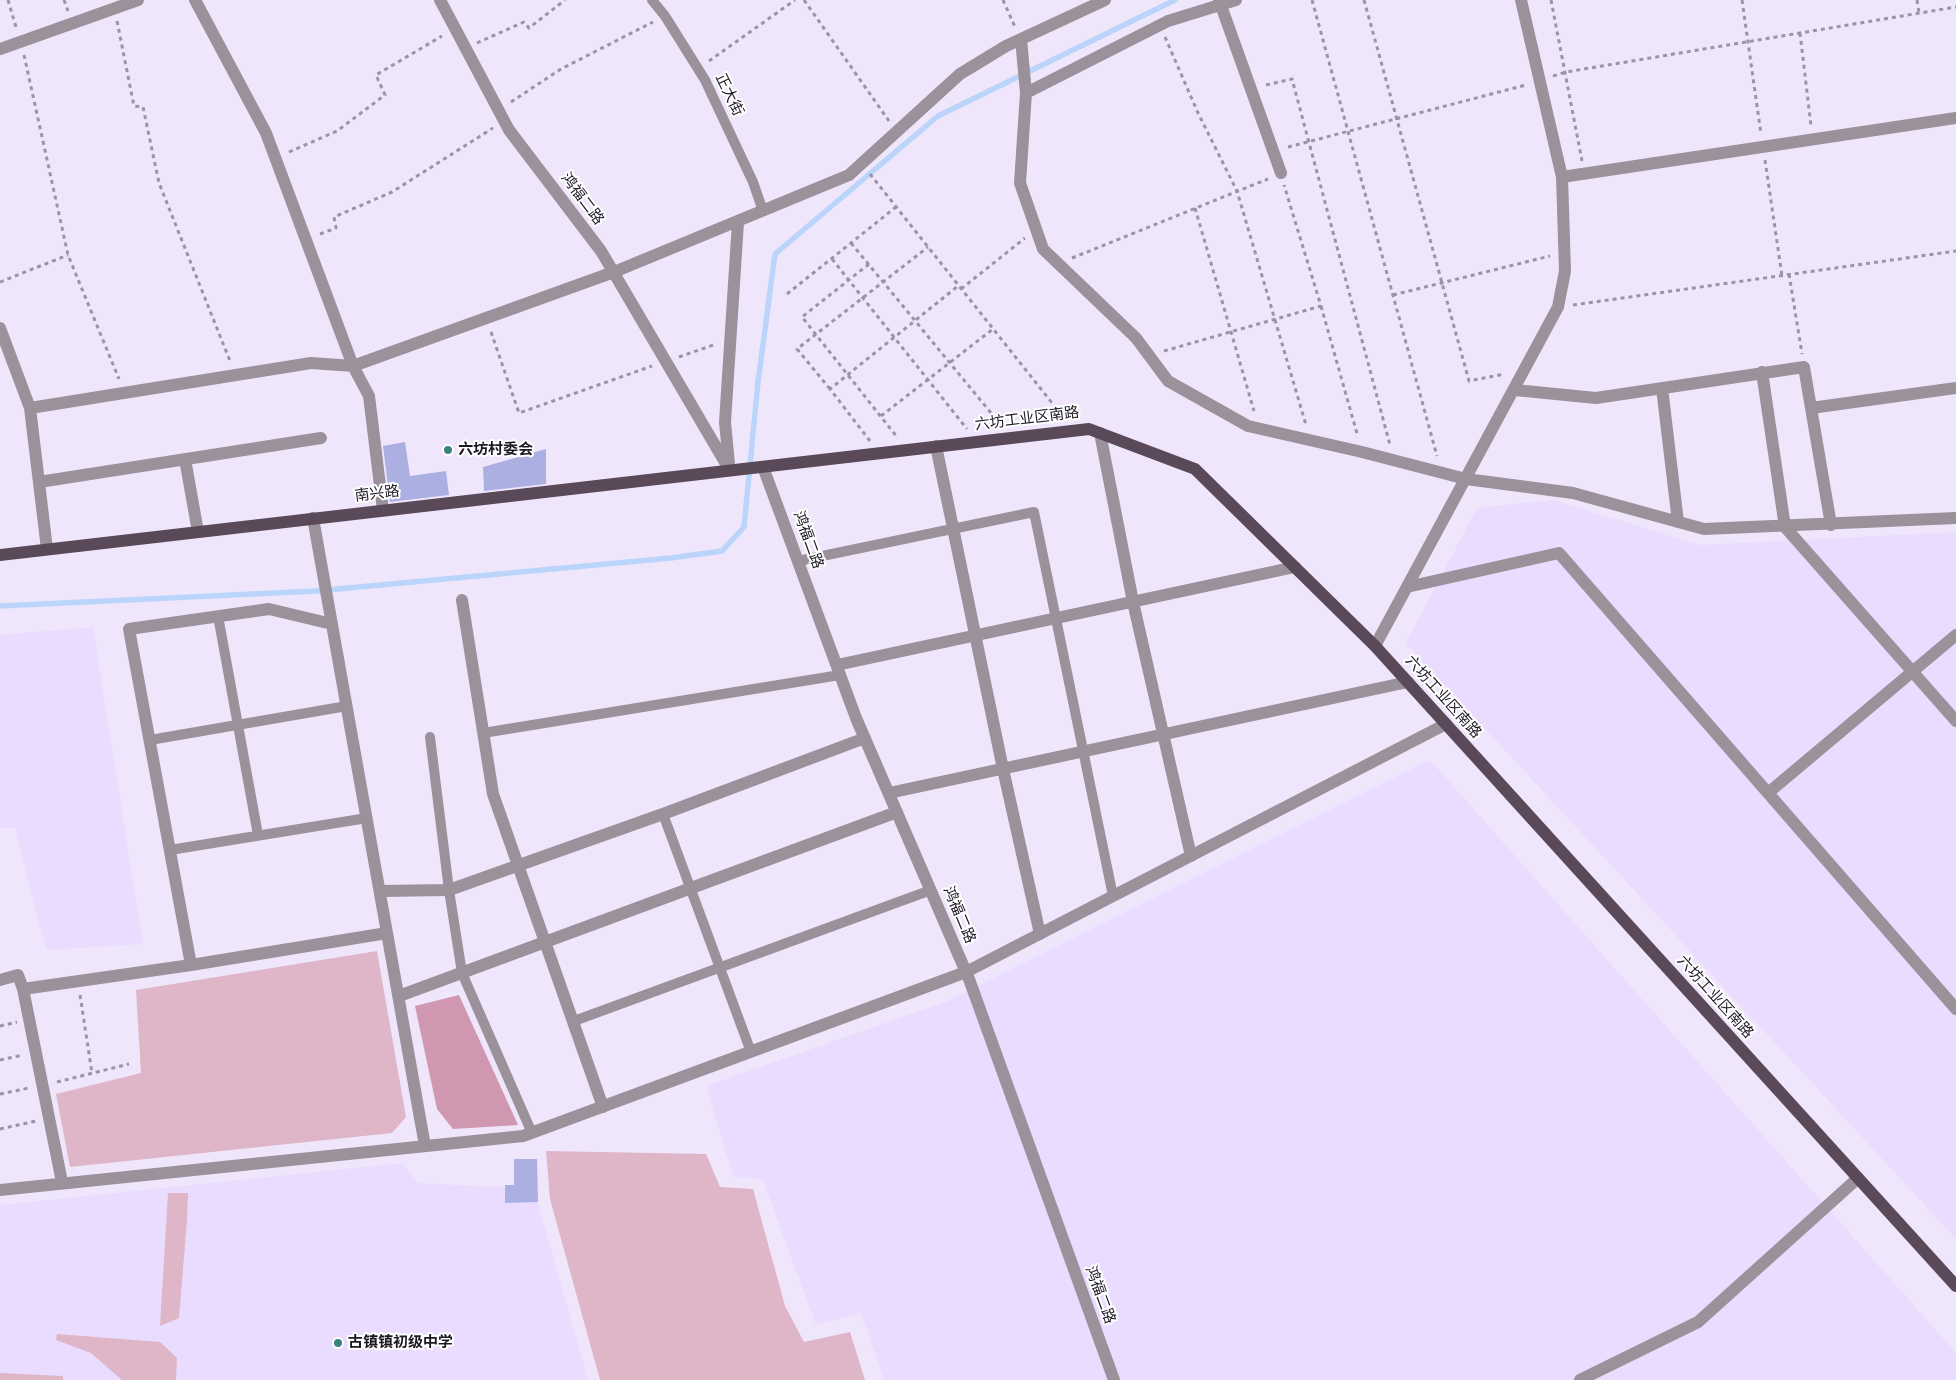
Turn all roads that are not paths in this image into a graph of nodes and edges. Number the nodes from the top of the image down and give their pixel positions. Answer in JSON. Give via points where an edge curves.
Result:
{"nodes":[{"id":1,"x":138,"y":0,"type":"edge"},
{"id":2,"x":196,"y":0,"type":"edge"},
{"id":3,"x":440,"y":0,"type":"edge"},
{"id":4,"x":652,"y":0,"type":"edge"},
{"id":5,"x":1105,"y":0,"type":"edge"},
{"id":6,"x":1236,"y":0,"type":"edge"},
{"id":7,"x":1521,"y":0,"type":"edge"},
{"id":8,"x":1219,"y":3,"type":"edge"},
{"id":9,"x":1021,"y":39,"type":"junction"},
{"id":10,"x":0,"y":49,"type":"edge"},
{"id":11,"x":1026,"y":93,"type":"junction"},
{"id":12,"x":1956,"y":118,"type":"edge"},
{"id":13,"x":1281,"y":173,"type":"road end"},
{"id":14,"x":1562,"y":177,"type":"junction"},
{"id":15,"x":763,"y":211,"type":"junction"},
{"id":16,"x":738,"y":222,"type":"junction"},
{"id":17,"x":614,"y":272,"type":"junction"},
{"id":18,"x":0,"y":328,"type":"edge"},
{"id":19,"x":353,"y":366,"type":"junction"},
{"id":20,"x":1762,"y":372,"type":"junction"},
{"id":21,"x":1662,"y":388,"type":"junction"},
{"id":22,"x":1956,"y":388,"type":"edge"},
{"id":23,"x":1514,"y":390,"type":"junction"},
{"id":24,"x":30,"y":408,"type":"junction"},
{"id":25,"x":1811,"y":408,"type":"junction"},
{"id":26,"x":1100,"y":433,"type":"junction"},
{"id":27,"x":321,"y":438,"type":"dead end"},
{"id":28,"x":936,"y":446,"type":"junction"},
{"id":29,"x":185,"y":459,"type":"junction"},
{"id":30,"x":761,"y":467,"type":"junction"},
{"id":31,"x":733,"y":469,"type":"junction"},
{"id":32,"x":1466,"y":479,"type":"junction"},
{"id":33,"x":39,"y":482,"type":"junction"},
{"id":34,"x":383,"y":510,"type":"junction"},
{"id":35,"x":313,"y":518,"type":"junction"},
{"id":36,"x":1956,"y":518,"type":"edge"},
{"id":37,"x":1678,"y":522,"type":"junction"},
{"id":38,"x":1831,"y":524,"type":"junction"},
{"id":39,"x":1785,"y":527,"type":"junction"},
{"id":40,"x":953,"y":529,"type":"junction"},
{"id":41,"x":198,"y":532,"type":"junction"},
{"id":42,"x":46,"y":550,"type":"junction"},
{"id":43,"x":0,"y":555,"type":"edge"},
{"id":44,"x":798,"y":561,"type":"junction"},
{"id":45,"x":1295,"y":567,"type":"junction"},
{"id":46,"x":1407,"y":587,"type":"junction"},
{"id":47,"x":462,"y":600,"type":"dead end"},
{"id":48,"x":1133,"y":602,"type":"junction"},
{"id":49,"x":218,"y":616,"type":"junction"},
{"id":50,"x":1056,"y":618,"type":"junction"},
{"id":51,"x":332,"y":624,"type":"junction"},
{"id":52,"x":1956,"y":635,"type":"edge"},
{"id":53,"x":975,"y":636,"type":"junction"},
{"id":54,"x":1376,"y":646,"type":"junction"},
{"id":55,"x":838,"y":670,"type":"junction"},
{"id":56,"x":1912,"y":671,"type":"junction"},
{"id":57,"x":1408,"y":682,"type":"junction"},
{"id":58,"x":347,"y":706,"type":"junction"},
{"id":59,"x":1956,"y":721,"type":"edge"},
{"id":60,"x":1446,"y":724,"type":"junction"},
{"id":61,"x":239,"y":725,"type":"junction"},
{"id":62,"x":483,"y":733,"type":"junction"},
{"id":63,"x":1163,"y":734,"type":"junction"},
{"id":64,"x":430,"y":737,"type":"dead end"},
{"id":65,"x":865,"y":738,"type":"junction"},
{"id":66,"x":150,"y":740,"type":"junction"},
{"id":67,"x":1084,"y":751,"type":"junction"},
{"id":68,"x":1003,"y":769,"type":"junction"},
{"id":69,"x":889,"y":793,"type":"junction"},
{"id":70,"x":1768,"y":793,"type":"junction"},
{"id":71,"x":897,"y":812,"type":"junction"},
{"id":72,"x":663,"y":814,"type":"junction"},
{"id":73,"x":367,"y":818,"type":"junction"},
{"id":74,"x":258,"y":835,"type":"junction"},
{"id":75,"x":170,"y":850,"type":"junction"},
{"id":76,"x":1191,"y":856,"type":"junction"},
{"id":77,"x":519,"y":865,"type":"junction"},
{"id":78,"x":689,"y":889,"type":"junction"},
{"id":79,"x":449,"y":890,"type":"junction"},
{"id":80,"x":931,"y":890,"type":"junction"},
{"id":81,"x":380,"y":891,"type":"junction"},
{"id":82,"x":1113,"y":896,"type":"junction"},
{"id":83,"x":387,"y":933,"type":"junction"},
{"id":84,"x":1040,"y":934,"type":"junction"},
{"id":85,"x":547,"y":942,"type":"junction"},
{"id":86,"x":191,"y":965,"type":"junction"},
{"id":87,"x":719,"y":968,"type":"junction"},
{"id":88,"x":966,"y":972,"type":"junction"},
{"id":89,"x":462,"y":973,"type":"junction"},
{"id":90,"x":0,"y":980,"type":"edge"},
{"id":91,"x":23,"y":989,"type":"junction"},
{"id":92,"x":398,"y":996,"type":"junction"},
{"id":93,"x":1956,"y":1009,"type":"edge"},
{"id":94,"x":574,"y":1021,"type":"junction"},
{"id":95,"x":751,"y":1052,"type":"junction"},
{"id":96,"x":603,"y":1106,"type":"junction"},
{"id":97,"x":532,"y":1133,"type":"junction"},
{"id":98,"x":425,"y":1146,"type":"junction"},
{"id":99,"x":1858,"y":1178,"type":"junction"},
{"id":100,"x":62,"y":1182,"type":"junction"},
{"id":101,"x":0,"y":1190,"type":"edge"},
{"id":102,"x":1956,"y":1286,"type":"edge"},
{"id":103,"x":1114,"y":1380,"type":"edge"},
{"id":104,"x":1580,"y":1380,"type":"edge"}],
"edges":[{"from":1,"to":10,"type":"street"},
{"from":2,"to":19,"type":"street","via":[[266,133]]},
{"from":3,"to":17,"type":"street","name":"鸿福二路","via":[[501,115]]},
{"from":4,"to":15,"type":"lane","name":"正大街","via":[[698,69],[754,182]]},
{"from":5,"to":9,"type":"street"},
{"from":6,"to":8,"type":"street"},
{"from":7,"to":14,"type":"street"},
{"from":8,"to":11,"type":"street","via":[[1160,25]]},
{"from":8,"to":13,"type":"street"},
{"from":9,"to":11,"type":"street"},
{"from":9,"to":15,"type":"street","via":[[960,74],[849,175]]},
{"from":11,"to":32,"type":"street","via":[[1020,183],[1043,249],[1136,338],[1168,381],[1248,426]]},
{"from":12,"to":14,"type":"street"},
{"from":14,"to":23,"type":"street","via":[[1565,271],[1558,307]]},
{"from":15,"to":16,"type":"street"},
{"from":16,"to":17,"type":"street"},
{"from":16,"to":31,"type":"street","via":[[725,422]]},
{"from":17,"to":19,"type":"street"},
{"from":17,"to":31,"type":"street","name":"鸿福二路"},
{"from":18,"to":24,"type":"street"},
{"from":19,"to":24,"type":"street","via":[[311,362]]},
{"from":19,"to":34,"type":"street","via":[[369,396]]},
{"from":20,"to":21,"type":"street"},
{"from":20,"to":25,"type":"street","via":[[1804,367]]},
{"from":20,"to":39,"type":"street"},
{"from":21,"to":23,"type":"street","via":[[1596,398]]},
{"from":21,"to":37,"type":"street"},
{"from":22,"to":25,"type":"street"},
{"from":23,"to":32,"type":"street"},
{"from":24,"to":33,"type":"street"},
{"from":25,"to":38,"type":"street"},
{"from":26,"to":28,"type":"main road","name":"六坊工业区南路","via":[[1089,429],[1074,430]]},
{"from":26,"to":45,"type":"main road","name":"六坊工业区南路","via":[[1195,469]]},
{"from":26,"to":48,"type":"street"},
{"from":27,"to":29,"type":"street"},
{"from":28,"to":30,"type":"main road","name":"六坊工业区南路"},
{"from":28,"to":40,"type":"street"},
{"from":29,"to":33,"type":"street"},
{"from":29,"to":41,"type":"street"},
{"from":30,"to":31,"type":"main road","name":"南兴路"},
{"from":30,"to":44,"type":"street","name":"鸿福二路"},
{"from":31,"to":34,"type":"main road","name":"南兴路"},
{"from":32,"to":37,"type":"street","via":[[1573,493]]},
{"from":32,"to":46,"type":"street"},
{"from":33,"to":42,"type":"street"},
{"from":34,"to":35,"type":"main road","name":"南兴路"},
{"from":35,"to":41,"type":"main road","name":"南兴路"},
{"from":35,"to":51,"type":"street"},
{"from":36,"to":38,"type":"street"},
{"from":37,"to":39,"type":"street","via":[[1704,529]]},
{"from":38,"to":39,"type":"street"},
{"from":39,"to":56,"type":"street"},
{"from":40,"to":44,"type":"lane"},
{"from":40,"to":50,"type":"lane","via":[[1034,512]]},
{"from":40,"to":53,"type":"street"},
{"from":41,"to":42,"type":"main road","name":"南兴路"},
{"from":42,"to":43,"type":"main road","name":"南兴路"},
{"from":44,"to":55,"type":"street","name":"鸿福二路"},
{"from":45,"to":48,"type":"street"},
{"from":45,"to":54,"type":"main road","name":"六坊工业区南路"},
{"from":46,"to":54,"type":"street"},
{"from":46,"to":70,"type":"street","via":[[1559,553]]},
{"from":47,"to":62,"type":"street"},
{"from":48,"to":50,"type":"street"},
{"from":48,"to":63,"type":"street"},
{"from":49,"to":51,"type":"street","via":[[268,609]]},
{"from":49,"to":61,"type":"lane"},
{"from":49,"to":66,"type":"street","via":[[129,630]]},
{"from":50,"to":53,"type":"street"},
{"from":50,"to":67,"type":"lane"},
{"from":51,"to":58,"type":"street"},
{"from":52,"to":56,"type":"street"},
{"from":53,"to":55,"type":"street"},
{"from":53,"to":68,"type":"street"},
{"from":54,"to":57,"type":"main road","name":"六坊工业区南路"},
{"from":55,"to":62,"type":"lane"},
{"from":55,"to":65,"type":"street","name":"鸿福二路"},
{"from":56,"to":59,"type":"street"},
{"from":56,"to":70,"type":"street"},
{"from":57,"to":60,"type":"main road","name":"六坊工业区南路"},
{"from":57,"to":63,"type":"street"},
{"from":58,"to":61,"type":"lane"},
{"from":58,"to":73,"type":"street"},
{"from":60,"to":76,"type":"street"},
{"from":60,"to":99,"type":"main road","name":"六坊工业区南路"},
{"from":61,"to":66,"type":"lane"},
{"from":61,"to":74,"type":"lane"},
{"from":62,"to":77,"type":"street","via":[[493,794]]},
{"from":63,"to":67,"type":"street"},
{"from":63,"to":76,"type":"street"},
{"from":64,"to":79,"type":"lane"},
{"from":65,"to":69,"type":"street","name":"鸿福二路"},
{"from":65,"to":72,"type":"street"},
{"from":66,"to":75,"type":"street"},
{"from":67,"to":68,"type":"street"},
{"from":67,"to":82,"type":"lane"},
{"from":68,"to":69,"type":"street"},
{"from":68,"to":84,"type":"street"},
{"from":69,"to":71,"type":"street","name":"鸿福二路"},
{"from":70,"to":93,"type":"street"},
{"from":71,"to":78,"type":"street"},
{"from":71,"to":80,"type":"street","name":"鸿福二路"},
{"from":72,"to":77,"type":"street"},
{"from":72,"to":78,"type":"lane"},
{"from":73,"to":74,"type":"lane"},
{"from":73,"to":81,"type":"street"},
{"from":74,"to":75,"type":"lane"},
{"from":75,"to":86,"type":"street"},
{"from":76,"to":82,"type":"street"},
{"from":77,"to":79,"type":"street"},
{"from":77,"to":85,"type":"street"},
{"from":78,"to":85,"type":"street"},
{"from":78,"to":87,"type":"lane"},
{"from":79,"to":81,"type":"street"},
{"from":79,"to":89,"type":"lane"},
{"from":80,"to":87,"type":"lane"},
{"from":80,"to":88,"type":"street","name":"鸿福二路"},
{"from":81,"to":83,"type":"street"},
{"from":82,"to":84,"type":"street"},
{"from":83,"to":86,"type":"street"},
{"from":83,"to":92,"type":"street"},
{"from":84,"to":88,"type":"street"},
{"from":85,"to":89,"type":"street"},
{"from":85,"to":94,"type":"street"},
{"from":86,"to":91,"type":"street"},
{"from":87,"to":94,"type":"lane"},
{"from":87,"to":95,"type":"lane"},
{"from":88,"to":95,"type":"street"},
{"from":88,"to":103,"type":"street","name":"鸿福二路"},
{"from":89,"to":92,"type":"street"},
{"from":89,"to":97,"type":"lane"},
{"from":90,"to":91,"type":"street","via":[[18,976]]},
{"from":91,"to":100,"type":"street"},
{"from":92,"to":98,"type":"street"},
{"from":94,"to":96,"type":"street"},
{"from":95,"to":96,"type":"street"},
{"from":96,"to":97,"type":"street"},
{"from":97,"to":98,"type":"street"},
{"from":98,"to":100,"type":"street"},
{"from":99,"to":102,"type":"main road","name":"六坊工业区南路"},
{"from":99,"to":104,"type":"street","via":[[1698,1322]]},
{"from":100,"to":101,"type":"street"}]}
